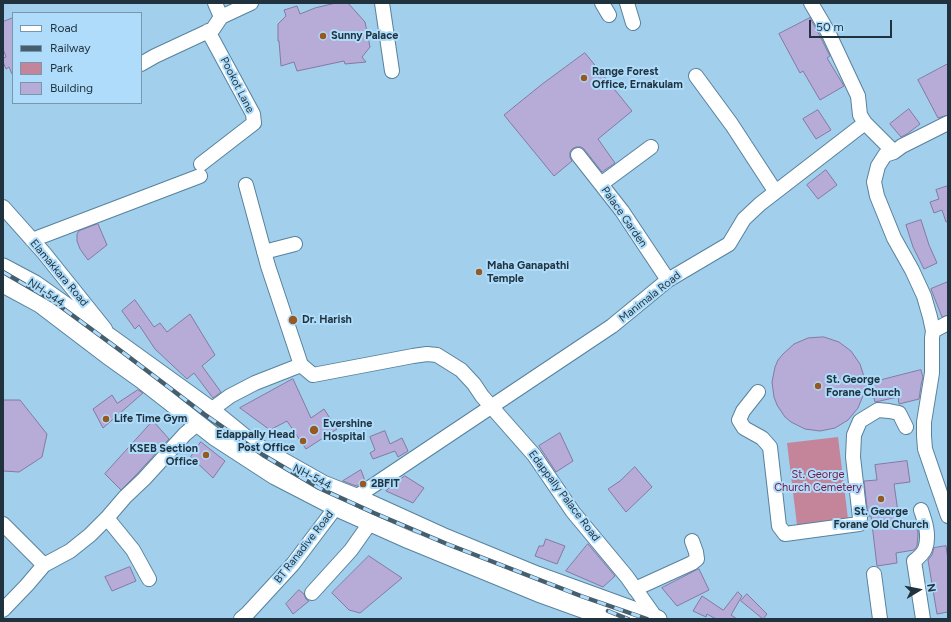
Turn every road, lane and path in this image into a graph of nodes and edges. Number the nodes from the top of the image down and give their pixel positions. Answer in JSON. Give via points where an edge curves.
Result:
{"nodes":[{"id":1,"x":215,"y":3,"type":"edge"},
{"id":2,"x":251,"y":3,"type":"edge"},
{"id":3,"x":382,"y":3,"type":"edge"},
{"id":4,"x":602,"y":3,"type":"edge"},
{"id":5,"x":627,"y":3,"type":"edge"},
{"id":6,"x":811,"y":3,"type":"edge"},
{"id":7,"x":609,"y":15,"type":"dead end"},
{"id":8,"x":221,"y":17,"type":"junction"},
{"id":9,"x":633,"y":23,"type":"dead end"},
{"id":10,"x":208,"y":31,"type":"junction"},
{"id":11,"x":142,"y":63,"type":"edge"},
{"id":12,"x":392,"y":71,"type":"dead end"},
{"id":13,"x":696,"y":76,"type":"dead end"},
{"id":14,"x":865,"y":123,"type":"junction"},
{"id":15,"x":948,"y":123,"type":"edge"},
{"id":16,"x":651,"y":147,"type":"dead end"},
{"id":17,"x":894,"y":152,"type":"junction"},
{"id":18,"x":578,"y":155,"type":"dead end"},
{"id":19,"x":601,"y":184,"type":"junction"},
{"id":20,"x":246,"y":185,"type":"dead end"},
{"id":21,"x":775,"y":191,"type":"junction"},
{"id":22,"x":3,"y":207,"type":"edge"},
{"id":23,"x":32,"y":240,"type":"junction"},
{"id":24,"x":295,"y":244,"type":"dead end"},
{"id":25,"x":264,"y":252,"type":"junction"},
{"id":26,"x":3,"y":266,"type":"edge"},
{"id":27,"x":668,"y":280,"type":"junction"},
{"id":28,"x":3,"y":284,"type":"edge"},
{"id":29,"x":948,"y":323,"type":"edge"},
{"id":30,"x":933,"y":331,"type":"junction"},
{"id":31,"x":110,"y":348,"type":"junction"},
{"id":32,"x":301,"y":365,"type":"junction"},
{"id":33,"x":758,"y":392,"type":"dead end"},
{"id":34,"x":487,"y":401,"type":"junction"},
{"id":35,"x":211,"y":410,"type":"junction"},
{"id":36,"x":906,"y":427,"type":"dead end"},
{"id":37,"x":191,"y":429,"type":"junction"},
{"id":38,"x":356,"y":497,"type":"junction"},
{"id":39,"x":336,"y":507,"type":"junction"},
{"id":40,"x":921,"y":510,"type":"dead end"},
{"id":41,"x":948,"y":516,"type":"edge"},
{"id":42,"x":107,"y":518,"type":"junction"},
{"id":43,"x":370,"y":522,"type":"junction"},
{"id":44,"x":3,"y":524,"type":"edge"},
{"id":45,"x":692,"y":541,"type":"dead end"},
{"id":46,"x":44,"y":565,"type":"junction"},
{"id":47,"x":874,"y":574,"type":"dead end"},
{"id":48,"x":149,"y":580,"type":"dead end"},
{"id":49,"x":635,"y":589,"type":"junction"},
{"id":50,"x":312,"y":593,"type":"dead end"},
{"id":51,"x":3,"y":610,"type":"edge"},
{"id":52,"x":240,"y":619,"type":"edge"},
{"id":53,"x":610,"y":619,"type":"edge"},
{"id":54,"x":657,"y":619,"type":"edge"},
{"id":55,"x":880,"y":619,"type":"edge"},
{"id":56,"x":923,"y":619,"type":"edge"}],
"edges":[{"from":1,"to":8,"type":"street"},
{"from":2,"to":8,"type":"street"},
{"from":3,"to":12,"type":"street"},
{"from":4,"to":7,"type":"street"},
{"from":5,"to":9,"type":"street"},
{"from":6,"to":14,"type":"street","via":[[828,32],[858,96],[860,115]]},
{"from":8,"to":10,"type":"street"},
{"from":10,"to":11,"type":"street"},
{"from":10,"to":23,"type":"street","name":"Pookot Lane","via":[[253,114],[254,123],[200,170]]},
{"from":13,"to":21,"type":"street"},
{"from":14,"to":17,"type":"street"},
{"from":14,"to":21,"type":"street","name":"Manimala Road"},
{"from":15,"to":17,"type":"street"},
{"from":16,"to":19,"type":"street"},
{"from":17,"to":30,"type":"street","via":[[885,155],[878,166],[874,182],[877,196],[894,238],[924,296]]},
{"from":18,"to":19,"type":"street","name":"Palace Garden"},
{"from":19,"to":27,"type":"street","name":"Palace Garden"},
{"from":20,"to":25,"type":"street"},
{"from":21,"to":27,"type":"street","name":"Manimala Road","via":[[744,219],[729,244]]},
{"from":22,"to":23,"type":"street","name":"Elamakkara Road"},
{"from":23,"to":31,"type":"street","name":"Elamakkara Road","via":[[44,253]]},
{"from":24,"to":25,"type":"street"},
{"from":25,"to":32,"type":"street"},
{"from":26,"to":31,"type":"main road","name":"NH-544","via":[[34,284]]},
{"from":27,"to":34,"type":"street","name":"Manimala Road","via":[[612,326]]},
{"from":28,"to":31,"type":"main road","name":"NH-544"},
{"from":29,"to":30,"type":"street"},
{"from":30,"to":41,"type":"street","via":[[932,373],[924,436]]},
{"from":31,"to":35,"type":"main road","name":"NH-544"},
{"from":31,"to":37,"type":"main road","name":"NH-544"},
{"from":32,"to":34,"type":"street","name":"Edappally Palace Road","via":[[312,375],[413,356],[437,355],[461,370]]},
{"from":32,"to":35,"type":"street","via":[[230,396]]},
{"from":33,"to":36,"type":"street","via":[[739,420],[744,428],[762,438],[770,447],[779,526],[785,534],[859,524],[853,457],[854,435],[860,421],[878,410],[889,411],[899,413]]},
{"from":34,"to":38,"type":"street","name":"Manimala Road"},
{"from":34,"to":49,"type":"street","name":"Edappally Palace Road","via":[[534,455],[573,512],[628,577]]},
{"from":35,"to":38,"type":"main road","name":"NH-544","via":[[254,445],[323,484]]},
{"from":37,"to":39,"type":"main road","name":"NH-544","via":[[215,437],[276,476]]},
{"from":37,"to":42,"type":"street","via":[[124,497]]},
{"from":38,"to":39,"type":"street","name":"BT Ranadive Road"},
{"from":38,"to":54,"type":"main road","name":"NH-544","via":[[537,575]]},
{"from":39,"to":43,"type":"main road","name":"NH-544"},
{"from":39,"to":52,"type":"street","name":"BT Ranadive Road","via":[[293,564]]},
{"from":40,"to":56,"type":"street","via":[[927,535],[922,555],[914,561]]},
{"from":42,"to":46,"type":"street","via":[[70,551]]},
{"from":42,"to":48,"type":"street","via":[[133,550]]},
{"from":43,"to":50,"type":"street","via":[[351,550]]},
{"from":43,"to":53,"type":"main road","name":"NH-544","via":[[538,593]]},
{"from":44,"to":46,"type":"street"},
{"from":45,"to":49,"type":"street","via":[[697,559],[692,564]]},
{"from":46,"to":51,"type":"street"},
{"from":47,"to":55,"type":"street"},
{"from":49,"to":54,"type":"street","name":"Edappally Palace Road"}]}
